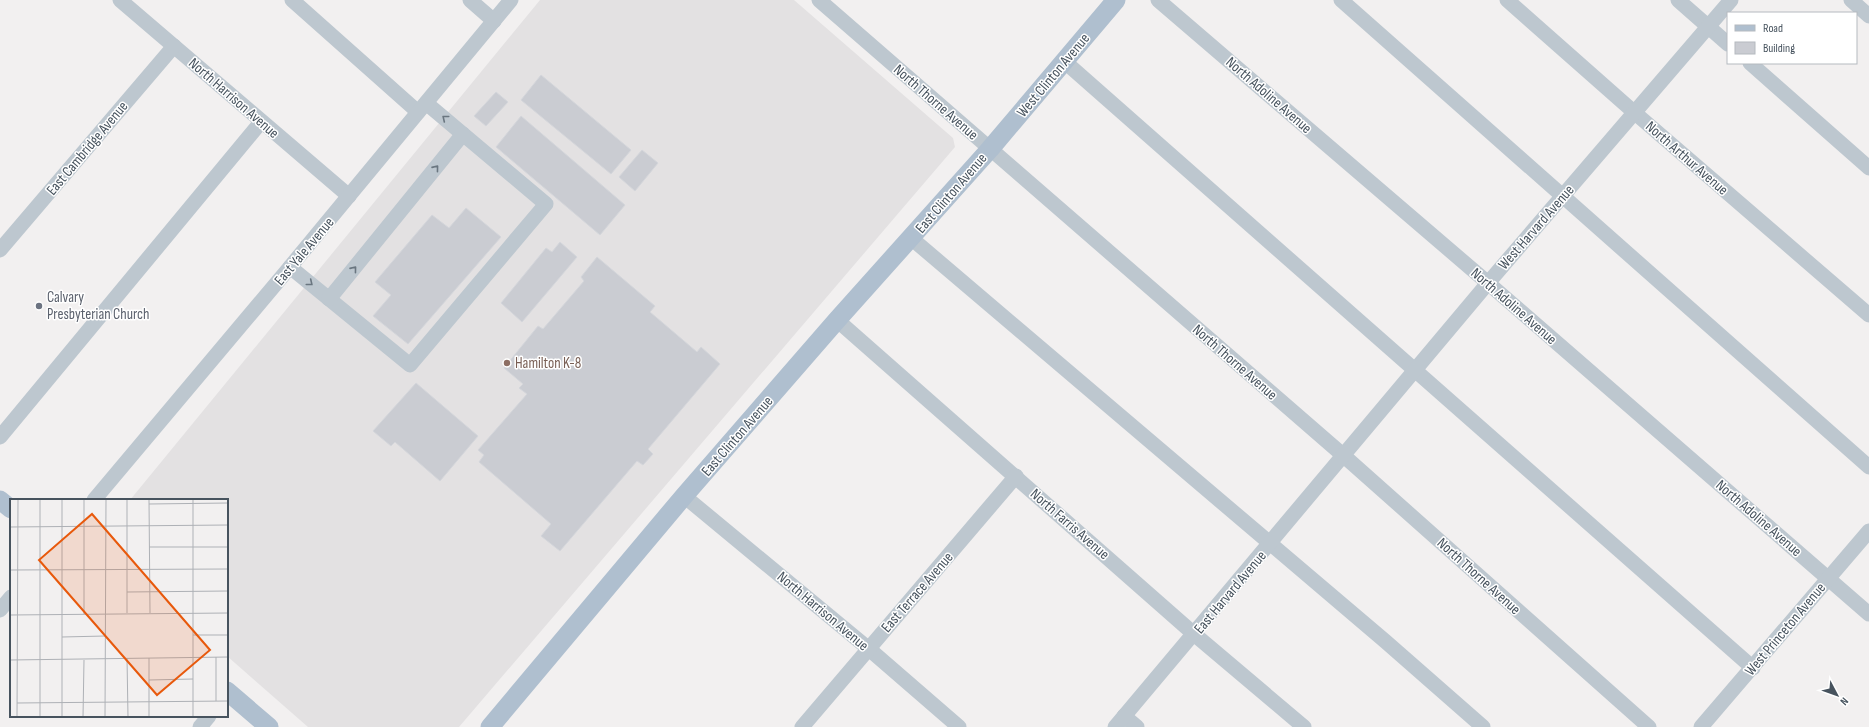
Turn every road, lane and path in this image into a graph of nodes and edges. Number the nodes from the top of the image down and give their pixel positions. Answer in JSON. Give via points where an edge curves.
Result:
{"nodes":[{"id":1,"x":120,"y":0,"type":"edge"},
{"id":2,"x":292,"y":0,"type":"edge"},
{"id":3,"x":470,"y":0,"type":"edge"},
{"id":4,"x":511,"y":0,"type":"edge"},
{"id":5,"x":819,"y":0,"type":"edge"},
{"id":6,"x":1116,"y":0,"type":"edge"},
{"id":7,"x":1158,"y":0,"type":"edge"},
{"id":8,"x":1341,"y":0,"type":"edge"},
{"id":9,"x":1507,"y":0,"type":"edge"},
{"id":10,"x":1678,"y":0,"type":"edge"},
{"id":11,"x":1731,"y":0,"type":"edge"},
{"id":12,"x":1851,"y":0,"type":"edge"},
{"id":13,"x":1869,"y":16,"type":"edge"},
{"id":14,"x":494,"y":21,"type":"junction"},
{"id":15,"x":1708,"y":26,"type":"junction"},
{"id":16,"x":1727,"y":43,"type":"edge"},
{"id":17,"x":174,"y":46,"type":"junction"},
{"id":18,"x":1064,"y":61,"type":"junction"},
{"id":19,"x":1751,"y":64,"type":"edge"},
{"id":20,"x":422,"y":107,"type":"junction"},
{"id":21,"x":1635,"y":113,"type":"junction"},
{"id":22,"x":261,"y":122,"type":"junction"},
{"id":23,"x":463,"y":134,"type":"junction"},
{"id":24,"x":990,"y":149,"type":"junction"},
{"id":25,"x":1869,"y":168,"type":"edge"},
{"id":26,"x":349,"y":196,"type":"junction"},
{"id":27,"x":1564,"y":196,"type":"junction"},
{"id":28,"x":911,"y":238,"type":"junction"},
{"id":29,"x":0,"y":250,"type":"edge"},
{"id":30,"x":290,"y":267,"type":"junction"},
{"id":31,"x":1488,"y":283,"type":"junction"},
{"id":32,"x":329,"y":299,"type":"junction"},
{"id":33,"x":1869,"y":315,"type":"edge"},
{"id":34,"x":837,"y":320,"type":"junction"},
{"id":35,"x":1416,"y":370,"type":"junction"},
{"id":36,"x":0,"y":437,"type":"edge"},
{"id":37,"x":1344,"y":456,"type":"junction"},
{"id":38,"x":1869,"y":467,"type":"edge"},
{"id":39,"x":1016,"y":476,"type":"junction"},
{"id":40,"x":684,"y":496,"type":"junction"},
{"id":41,"x":95,"y":499,"type":"edge"},
{"id":42,"x":0,"y":500,"type":"edge"},
{"id":43,"x":10,"y":508,"type":"edge"},
{"id":44,"x":1869,"y":531,"type":"edge"},
{"id":45,"x":1270,"y":544,"type":"junction"},
{"id":46,"x":1827,"y":578,"type":"junction"},
{"id":47,"x":10,"y":598,"type":"edge"},
{"id":48,"x":0,"y":610,"type":"edge"},
{"id":49,"x":1869,"y":614,"type":"edge"},
{"id":50,"x":1194,"y":634,"type":"junction"},
{"id":51,"x":868,"y":649,"type":"junction"},
{"id":52,"x":1753,"y":668,"type":"junction"},
{"id":53,"x":228,"y":693,"type":"edge"},
{"id":54,"x":1124,"y":716,"type":"junction"},
{"id":55,"x":208,"y":717,"type":"edge"},
{"id":56,"x":200,"y":727,"type":"edge"},
{"id":57,"x":269,"y":727,"type":"edge"},
{"id":58,"x":490,"y":727,"type":"edge"},
{"id":59,"x":802,"y":727,"type":"edge"},
{"id":60,"x":960,"y":727,"type":"edge"},
{"id":61,"x":1115,"y":727,"type":"edge"},
{"id":62,"x":1138,"y":727,"type":"edge"},
{"id":63,"x":1304,"y":727,"type":"edge"},
{"id":64,"x":1483,"y":727,"type":"edge"},
{"id":65,"x":1649,"y":727,"type":"edge"},
{"id":66,"x":1701,"y":727,"type":"edge"}],
"edges":[{"from":1,"to":17,"type":"street","name":"North Harrison Avenue"},
{"from":2,"to":20,"type":"street"},
{"from":3,"to":14,"type":"street"},
{"from":4,"to":14,"type":"street","name":"East Yale Avenue"},
{"from":5,"to":24,"type":"street","name":"North Thorne Avenue"},
{"from":6,"to":18,"type":"main road","name":"West Clinton Avenue"},
{"from":7,"to":31,"type":"street","name":"North Adoline Avenue"},
{"from":8,"to":27,"type":"street"},
{"from":9,"to":21,"type":"street","name":"North Arthur Avenue"},
{"from":10,"to":15,"type":"street"},
{"from":11,"to":15,"type":"street","name":"West Harvard Avenue"},
{"from":12,"to":13,"type":"street"},
{"from":14,"to":20,"type":"street","name":"East Yale Avenue"},
{"from":15,"to":16,"type":"street"},
{"from":15,"to":21,"type":"street","name":"West Harvard Avenue"},
{"from":17,"to":22,"type":"street","name":"North Harrison Avenue"},
{"from":17,"to":29,"type":"street","name":"East Cambridge Avenue"},
{"from":18,"to":24,"type":"main road","name":"West Clinton Avenue"},
{"from":18,"to":35,"type":"street"},
{"from":19,"to":25,"type":"street"},
{"from":23,"to":20,"type":"street","one_way":true},
{"from":20,"to":26,"type":"street","name":"East Yale Avenue"},
{"from":21,"to":27,"type":"street","name":"West Harvard Avenue"},
{"from":21,"to":33,"type":"street","name":"North Arthur Avenue"},
{"from":22,"to":26,"type":"street","name":"North Harrison Avenue"},
{"from":22,"to":36,"type":"street"},
{"from":32,"to":23,"type":"street","one_way":true},
{"from":23,"to":32,"type":"street","via":[[546,204],[410,365]]},
{"from":24,"to":28,"type":"main road","name":"East Clinton Avenue"},
{"from":24,"to":37,"type":"street","name":"North Thorne Avenue"},
{"from":26,"to":30,"type":"street","name":"East Yale Avenue"},
{"from":27,"to":31,"type":"street","name":"West Harvard Avenue"},
{"from":27,"to":38,"type":"street"},
{"from":28,"to":34,"type":"main road","name":"East Clinton Avenue"},
{"from":28,"to":45,"type":"street"},
{"from":30,"to":32,"type":"street","one_way":true},
{"from":30,"to":41,"type":"street","name":"East Yale Avenue"},
{"from":31,"to":35,"type":"street","name":"West Harvard Avenue"},
{"from":31,"to":46,"type":"street","name":"North Adoline Avenue"},
{"from":34,"to":39,"type":"street","name":"North Farris Avenue"},
{"from":34,"to":40,"type":"main road","name":"East Clinton Avenue"},
{"from":35,"to":37,"type":"street","name":"West Harvard Avenue"},
{"from":35,"to":52,"type":"street"},
{"from":37,"to":45,"type":"street","name":"East Harvard Avenue"},
{"from":37,"to":65,"type":"street","name":"North Thorne Avenue"},
{"from":39,"to":50,"type":"street","name":"North Farris Avenue"},
{"from":39,"to":51,"type":"street","name":"East Terrace Avenue"},
{"from":40,"to":51,"type":"street","name":"North Harrison Avenue"},
{"from":40,"to":58,"type":"main road","name":"East Clinton Avenue"},
{"from":42,"to":43,"type":"main road"},
{"from":44,"to":46,"type":"street","name":"West Princeton Avenue"},
{"from":45,"to":50,"type":"street","name":"East Harvard Avenue"},
{"from":45,"to":64,"type":"street"},
{"from":46,"to":49,"type":"street","name":"North Adoline Avenue"},
{"from":46,"to":52,"type":"street","name":"West Princeton Avenue"},
{"from":47,"to":48,"type":"street"},
{"from":50,"to":54,"type":"street","name":"East Harvard Avenue"},
{"from":50,"to":63,"type":"street","name":"North Farris Avenue"},
{"from":51,"to":59,"type":"street","name":"East Terrace Avenue"},
{"from":51,"to":60,"type":"street","name":"North Harrison Avenue"},
{"from":52,"to":66,"type":"street","name":"West Princeton Avenue"},
{"from":53,"to":57,"type":"main road"},
{"from":54,"to":61,"type":"street","name":"East Harvard Avenue"},
{"from":54,"to":62,"type":"street"},
{"from":55,"to":56,"type":"street"}]}
